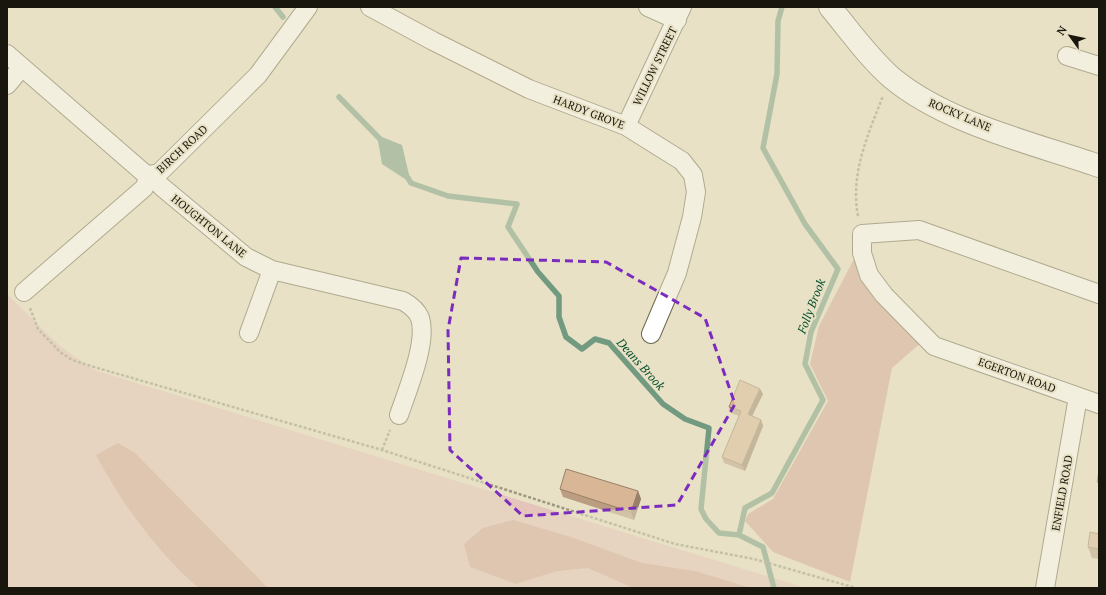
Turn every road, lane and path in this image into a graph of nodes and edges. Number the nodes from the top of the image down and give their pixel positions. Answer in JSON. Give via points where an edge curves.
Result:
{"nodes":[{"id":1,"x":308,"y":7,"type":"edge"},
{"id":2,"x":370,"y":7,"type":"edge"},
{"id":3,"x":648,"y":7,"type":"edge"},
{"id":4,"x":830,"y":7,"type":"edge"},
{"id":5,"x":680,"y":13,"type":"edge"},
{"id":6,"x":7,"y":54,"type":"edge"},
{"id":7,"x":1067,"y":56,"type":"dead end"},
{"id":8,"x":1099,"y":66,"type":"edge"},
{"id":9,"x":22,"y":67,"type":"junction"},
{"id":10,"x":893,"y":78,"type":"junction"},
{"id":11,"x":7,"y":85,"type":"edge"},
{"id":12,"x":626,"y":126,"type":"junction"},
{"id":13,"x":1099,"y":166,"type":"edge"},
{"id":14,"x":150,"y":175,"type":"junction"},
{"id":15,"x":862,"y":234,"type":"junction"},
{"id":16,"x":272,"y":270,"type":"junction"},
{"id":17,"x":24,"y":292,"type":"joint"},
{"id":18,"x":1099,"y":294,"type":"edge"},
{"id":19,"x":249,"y":333,"type":"dead end"},
{"id":20,"x":651,"y":334,"type":"dead end"},
{"id":21,"x":1078,"y":397,"type":"junction"},
{"id":22,"x":1099,"y":404,"type":"edge"},
{"id":23,"x":399,"y":415,"type":"dead end"},
{"id":24,"x":856,"y":588,"type":"edge"},
{"id":25,"x":1045,"y":588,"type":"edge"}],
"edges":[{"from":1,"to":14,"type":"street","name":"BIRCH ROAD","via":[[258,75],[159,173]]},
{"from":2,"to":12,"type":"street","name":"HARDY GROVE","via":[[529,89]]},
{"from":3,"to":5,"type":"street"},
{"from":4,"to":10,"type":"main road","name":"ROCKY LANE","via":[[875,62]]},
{"from":5,"to":12,"type":"street","name":"WILLOW STREET"},
{"from":6,"to":9,"type":"street","name":"HOUGHTON LANE"},
{"from":7,"to":8,"type":"street"},
{"from":9,"to":11,"type":"street"},
{"from":9,"to":14,"type":"street","name":"HOUGHTON LANE","via":[[144,173]]},
{"from":10,"to":13,"type":"main road","name":"ROCKY LANE","via":[[908,90],[946,112]]},
{"from":10,"to":15,"type":"path","via":[[888,84],[860,161],[855,195]]},
{"from":12,"to":20,"type":"street","name":"HARDY GROVE","via":[[682,161],[693,175],[696,192],[686,244],[677,273]]},
{"from":14,"to":16,"type":"street","name":"HOUGHTON LANE","via":[[233,247],[246,257]]},
{"from":14,"to":17,"type":"street","name":"BIRCH ROAD","via":[[144,188]]},
{"from":15,"to":18,"type":"street","via":[[919,230]]},
{"from":15,"to":21,"type":"street","name":"EGERTON ROAD","via":[[862,253],[868,275],[934,346]]},
{"from":16,"to":19,"type":"street"},
{"from":16,"to":23,"type":"street","name":"HOUGHTON LANE","via":[[403,300],[414,308],[420,318],[423,333]]},
{"from":17,"to":24,"type":"path","via":[[38,329],[60,352],[72,360],[382,450],[675,544],[754,559]]},
{"from":21,"to":22,"type":"street","name":"EGERTON ROAD"},
{"from":21,"to":25,"type":"street","name":"ENFIELD ROAD"}]}
